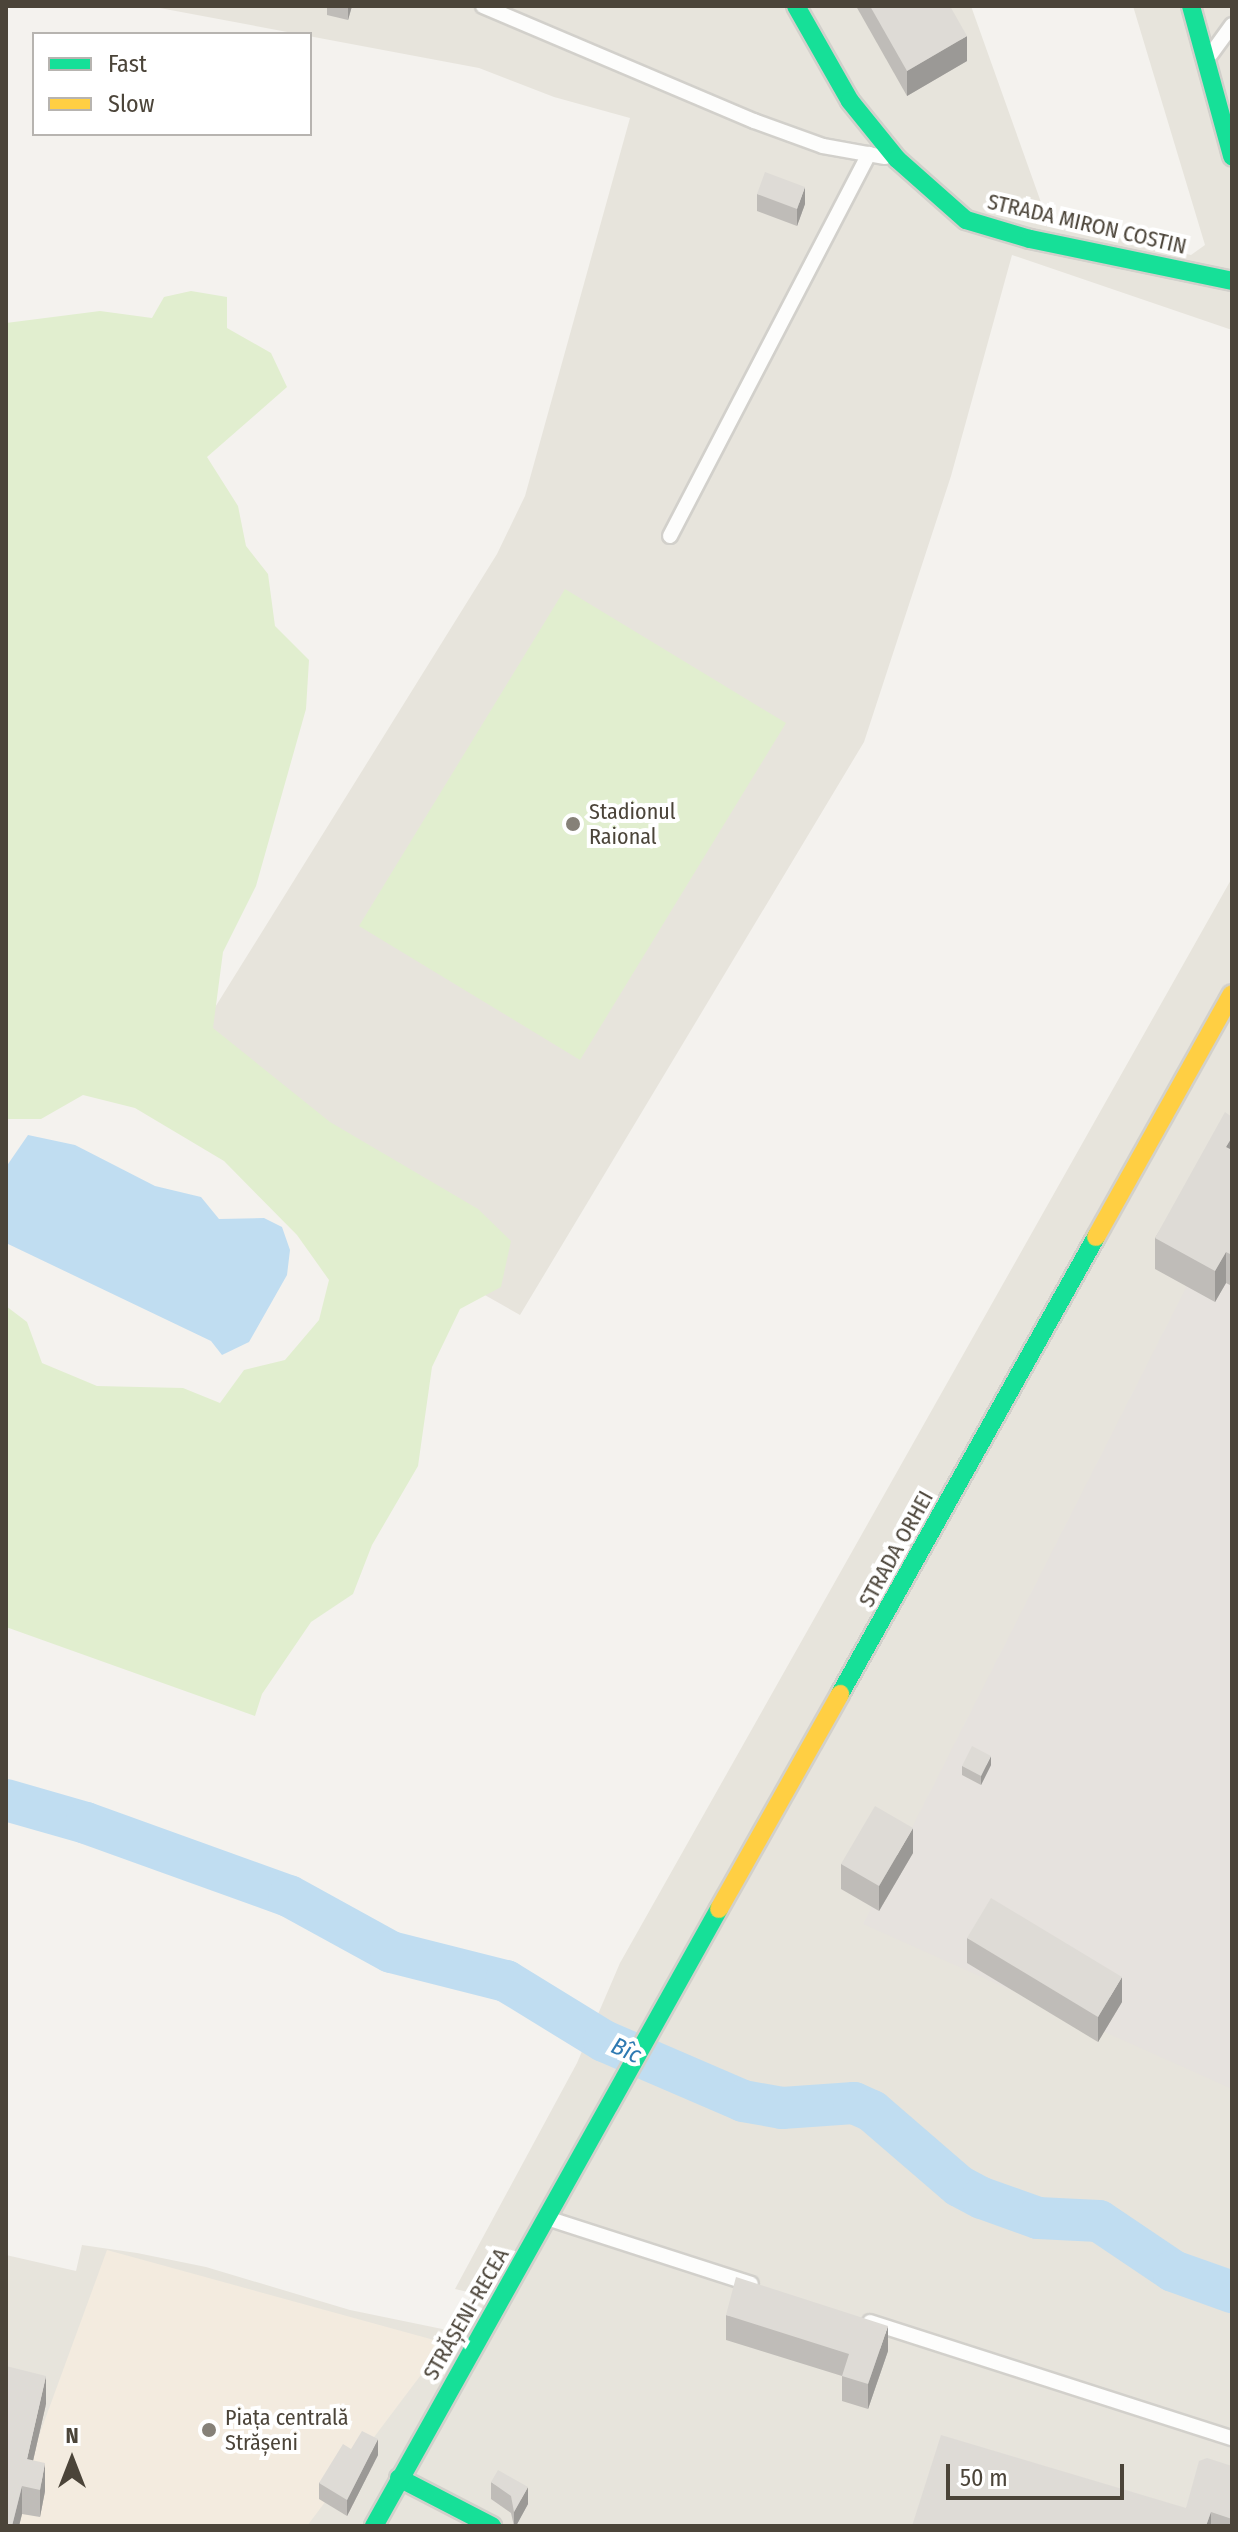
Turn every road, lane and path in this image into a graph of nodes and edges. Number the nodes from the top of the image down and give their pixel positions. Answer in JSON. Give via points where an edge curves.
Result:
{"nodes":[{"id":1,"x":483,"y":6,"type":"edge"},
{"id":2,"x":796,"y":6,"type":"edge"},
{"id":3,"x":1191,"y":6,"type":"edge"},
{"id":4,"x":1232,"y":25,"type":"edge"},
{"id":5,"x":1205,"y":61,"type":"junction"},
{"id":6,"x":869,"y":154,"type":"junction"},
{"id":7,"x":1232,"y":156,"type":"edge"},
{"id":8,"x":897,"y":159,"type":"junction"},
{"id":9,"x":1232,"y":281,"type":"edge"},
{"id":10,"x":670,"y":536,"type":"dead end"},
{"id":11,"x":1232,"y":994,"type":"edge"},
{"id":12,"x":599,"y":2126,"type":"joint"},
{"id":13,"x":550,"y":2219,"type":"junction"},
{"id":14,"x":762,"y":2287,"type":"edge"},
{"id":15,"x":853,"y":2316,"type":"edge"},
{"id":16,"x":1232,"y":2438,"type":"edge"},
{"id":17,"x":399,"y":2478,"type":"junction"},
{"id":18,"x":374,"y":2526,"type":"edge"},
{"id":19,"x":492,"y":2526,"type":"edge"}],
"edges":[{"from":1,"to":6,"type":"lane","via":[[754,121],[823,146]]},
{"from":2,"to":8,"type":"main road","name":"STRADA MIRON COSTIN","via":[[850,101]]},
{"from":3,"to":5,"type":"main road"},
{"from":4,"to":5,"type":"lane"},
{"from":5,"to":7,"type":"main road"},
{"from":6,"to":8,"type":"lane"},
{"from":6,"to":10,"type":"lane"},
{"from":8,"to":9,"type":"main road","name":"STRADA MIRON COSTIN","via":[[966,220],[1030,239]]},
{"from":11,"to":12,"type":"main road","name":"STRADA ORHEI"},
{"from":12,"to":13,"type":"main road","name":"STRĂȘENI-RECEA"},
{"from":13,"to":14,"type":"lane"},
{"from":13,"to":17,"type":"main road","name":"STRĂȘENI-RECEA"},
{"from":15,"to":16,"type":"lane"},
{"from":17,"to":18,"type":"main road","name":"STRĂȘENI-RECEA"},
{"from":17,"to":19,"type":"main road"}]}
